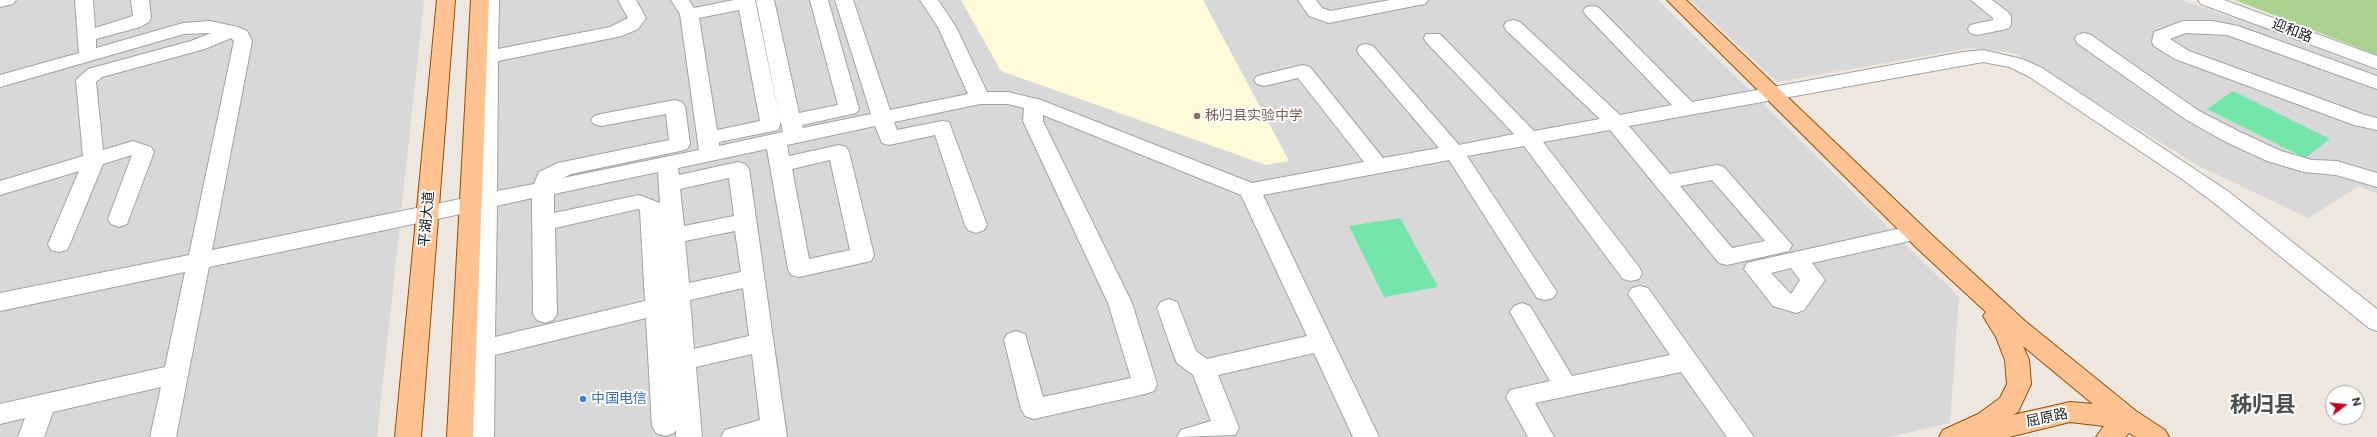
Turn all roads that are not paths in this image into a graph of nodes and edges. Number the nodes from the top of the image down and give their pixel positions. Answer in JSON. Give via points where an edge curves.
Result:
{"nodes":[{"id":1,"x":7,"y":0,"type":"edge"},
{"id":2,"x":84,"y":0,"type":"edge"},
{"id":3,"x":140,"y":0,"type":"edge"},
{"id":4,"x":446,"y":0,"type":"edge"},
{"id":5,"x":480,"y":0,"type":"edge"},
{"id":6,"x":490,"y":0,"type":"edge"},
{"id":7,"x":627,"y":0,"type":"edge"},
{"id":8,"x":819,"y":0,"type":"edge"},
{"id":9,"x":844,"y":0,"type":"edge"},
{"id":10,"x":929,"y":0,"type":"edge"},
{"id":11,"x":1308,"y":0,"type":"edge"},
{"id":12,"x":1419,"y":0,"type":"edge"},
{"id":13,"x":1676,"y":0,"type":"edge"},
{"id":14,"x":1980,"y":0,"type":"edge"},
{"id":15,"x":2207,"y":0,"type":"edge"},
{"id":16,"x":752,"y":1,"type":"edge"},
{"id":17,"x":0,"y":2,"type":"edge"},
{"id":18,"x":684,"y":7,"type":"edge"},
{"id":19,"x":1592,"y":11,"type":"dead end"},
{"id":20,"x":1513,"y":26,"type":"dead end"},
{"id":21,"x":1977,"y":29,"type":"dead end"},
{"id":22,"x":231,"y":31,"type":"junction"},
{"id":23,"x":1433,"y":38,"type":"dead end"},
{"id":24,"x":2084,"y":39,"type":"dead end"},
{"id":25,"x":87,"y":46,"type":"junction"},
{"id":26,"x":1366,"y":50,"type":"dead end"},
{"id":27,"x":489,"y":57,"type":"junction"},
{"id":28,"x":2377,"y":63,"type":"edge"},
{"id":29,"x":1264,"y":80,"type":"dead end"},
{"id":30,"x":0,"y":81,"type":"edge"},
{"id":31,"x":2377,"y":84,"type":"edge"},
{"id":32,"x":1772,"y":93,"type":"junction"},
{"id":33,"x":980,"y":98,"type":"junction"},
{"id":34,"x":1034,"y":104,"type":"junction"},
{"id":35,"x":1687,"y":109,"type":"junction"},
{"id":36,"x":883,"y":118,"type":"junction"},
{"id":37,"x":601,"y":120,"type":"dead end"},
{"id":38,"x":1615,"y":122,"type":"junction"},
{"id":39,"x":2377,"y":124,"type":"edge"},
{"id":40,"x":787,"y":133,"type":"junction"},
{"id":41,"x":1529,"y":138,"type":"junction"},
{"id":42,"x":709,"y":146,"type":"junction"},
{"id":43,"x":1454,"y":152,"type":"junction"},
{"id":44,"x":94,"y":160,"type":"junction"},
{"id":45,"x":781,"y":164,"type":"junction"},
{"id":46,"x":1378,"y":166,"type":"junction"},
{"id":47,"x":668,"y":173,"type":"junction"},
{"id":48,"x":2377,"y":180,"type":"edge"},
{"id":49,"x":1665,"y":182,"type":"junction"},
{"id":50,"x":0,"y":188,"type":"edge"},
{"id":51,"x":543,"y":189,"type":"junction"},
{"id":52,"x":1250,"y":190,"type":"junction"},
{"id":53,"x":478,"y":202,"type":"junction"},
{"id":54,"x":428,"y":213,"type":"junction"},
{"id":55,"x":119,"y":219,"type":"dead end"},
{"id":56,"x":745,"y":221,"type":"junction"},
{"id":57,"x":544,"y":223,"type":"junction"},
{"id":58,"x":976,"y":225,"type":"dead end"},
{"id":59,"x":1915,"y":233,"type":"junction"},
{"id":60,"x":673,"y":236,"type":"junction"},
{"id":61,"x":60,"y":244,"type":"dead end"},
{"id":62,"x":199,"y":260,"type":"junction"},
{"id":63,"x":1796,"y":260,"type":"dead end"},
{"id":64,"x":753,"y":278,"type":"junction"},
{"id":65,"x":1971,"y":285,"type":"junction"},
{"id":66,"x":1545,"y":292,"type":"dead end"},
{"id":67,"x":678,"y":294,"type":"junction"},
{"id":68,"x":0,"y":302,"type":"edge"},
{"id":69,"x":658,"y":307,"type":"junction"},
{"id":70,"x":1169,"y":308,"type":"dead end"},
{"id":71,"x":1522,"y":312,"type":"dead end"},
{"id":72,"x":545,"y":314,"type":"dead end"},
{"id":73,"x":2377,"y":322,"type":"edge"},
{"id":74,"x":1016,"y":340,"type":"dead end"},
{"id":75,"x":762,"y":342,"type":"junction"},
{"id":76,"x":1321,"y":342,"type":"junction"},
{"id":77,"x":482,"y":349,"type":"junction"},
{"id":78,"x":683,"y":361,"type":"junction"},
{"id":79,"x":1688,"y":361,"type":"junction"},
{"id":80,"x":1203,"y":369,"type":"junction"},
{"id":81,"x":176,"y":374,"type":"junction"},
{"id":82,"x":1566,"y":387,"type":"junction"},
{"id":83,"x":43,"y":404,"type":"junction"},
{"id":84,"x":0,"y":414,"type":"edge"},
{"id":85,"x":2127,"y":418,"type":"junction"},
{"id":86,"x":665,"y":426,"type":"dead end"},
{"id":87,"x":774,"y":432,"type":"edge"},
{"id":88,"x":31,"y":437,"type":"edge"},
{"id":89,"x":163,"y":437,"type":"edge"},
{"id":90,"x":408,"y":437,"type":"edge"},
{"id":91,"x":460,"y":437,"type":"edge"},
{"id":92,"x":481,"y":437,"type":"edge"},
{"id":93,"x":689,"y":437,"type":"edge"},
{"id":94,"x":734,"y":437,"type":"edge"},
{"id":95,"x":1190,"y":437,"type":"edge"},
{"id":96,"x":1366,"y":437,"type":"edge"},
{"id":97,"x":1541,"y":437,"type":"edge"},
{"id":98,"x":1742,"y":437,"type":"edge"},
{"id":99,"x":1952,"y":437,"type":"edge"},
{"id":100,"x":1966,"y":437,"type":"edge"},
{"id":101,"x":2109,"y":437,"type":"edge"},
{"id":102,"x":2156,"y":437,"type":"edge"}],
"edges":[{"from":1,"to":17,"type":"street"},
{"from":2,"to":25,"type":"street"},
{"from":3,"to":25,"type":"street","via":[[142,18]]},
{"from":4,"to":54,"type":"main road","name":"平湖大道"},
{"from":5,"to":53,"type":"main road"},
{"from":6,"to":27,"type":"street"},
{"from":7,"to":27,"type":"street","via":[[637,18],[631,25],[615,32]]},
{"from":8,"to":40,"type":"street","via":[[849,109]]},
{"from":9,"to":36,"type":"street"},
{"from":10,"to":33,"type":"street","via":[[947,27]]},
{"from":11,"to":12,"type":"street","via":[[1315,12],[1328,17]]},
{"from":13,"to":32,"type":"main road"},
{"from":14,"to":21,"type":"street","via":[[2002,16],[2002,24]]},
{"from":15,"to":28,"type":"street","name":"迎和路"},
{"from":16,"to":18,"type":"street"},
{"from":16,"to":40,"type":"street"},
{"from":16,"to":42,"type":"street","via":[[771,125]]},
{"from":18,"to":42,"type":"street"},
{"from":19,"to":35,"type":"street"},
{"from":20,"to":38,"type":"street"},
{"from":22,"to":25,"type":"street","via":[[210,27],[183,29]]},
{"from":22,"to":44,"type":"street","via":[[198,45],[95,73],[86,80]]},
{"from":22,"to":62,"type":"street","via":[[240,35],[243,48]]},
{"from":23,"to":41,"type":"street"},
{"from":24,"to":48,"type":"street","via":[[2192,115],[2233,137],[2274,156],[2311,167],[2337,168]]},
{"from":25,"to":30,"type":"street"},
{"from":26,"to":43,"type":"street"},
{"from":27,"to":53,"type":"street"},
{"from":29,"to":46,"type":"street","via":[[1303,71]]},
{"from":31,"to":39,"type":"street","via":[[2231,30],[2183,27],[2161,36],[2161,42],[2182,55],[2362,121]]},
{"from":32,"to":35,"type":"street"},
{"from":32,"to":59,"type":"main road"},
{"from":32,"to":73,"type":"street","via":[[1964,58],[1983,56],[2015,63],[2044,78],[2214,192]]},
{"from":33,"to":34,"type":"street","via":[[1008,98]]},
{"from":33,"to":36,"type":"street"},
{"from":34,"to":52,"type":"street"},
{"from":34,"to":74,"type":"street","via":[[1033,121],[1120,303],[1145,384],[1034,409]]},
{"from":35,"to":38,"type":"street"},
{"from":36,"to":40,"type":"street"},
{"from":36,"to":58,"type":"street","via":[[889,138],[942,127]]},
{"from":37,"to":51,"type":"street","via":[[675,106],[680,144],[565,168],[547,176]]},
{"from":38,"to":41,"type":"street"},
{"from":38,"to":49,"type":"street"},
{"from":40,"to":42,"type":"street"},
{"from":40,"to":45,"type":"street"},
{"from":41,"to":43,"type":"street"},
{"from":41,"to":79,"type":"street","via":[[1636,284]]},
{"from":42,"to":47,"type":"street"},
{"from":43,"to":46,"type":"street"},
{"from":43,"to":66,"type":"street"},
{"from":44,"to":50,"type":"street"},
{"from":44,"to":55,"type":"street","via":[[133,148],[144,152]]},
{"from":44,"to":61,"type":"street"},
{"from":45,"to":45,"type":"street","via":[[800,269],[863,255],[839,152]]},
{"from":46,"to":52,"type":"street"},
{"from":47,"to":51,"type":"street"},
{"from":47,"to":56,"type":"street","via":[[738,169]]},
{"from":47,"to":60,"type":"street"},
{"from":49,"to":49,"type":"street","via":[[1727,257],[1781,245],[1717,172]]},
{"from":51,"to":53,"type":"street"},
{"from":51,"to":57,"type":"street"},
{"from":52,"to":76,"type":"street"},
{"from":53,"to":54,"type":"street"},
{"from":53,"to":77,"type":"street"},
{"from":53,"to":91,"type":"main road"},
{"from":54,"to":62,"type":"street"},
{"from":54,"to":90,"type":"main road","name":"平湖大道"},
{"from":56,"to":60,"type":"street"},
{"from":56,"to":64,"type":"street"},
{"from":57,"to":69,"type":"street","via":[[639,202],[651,206]]},
{"from":57,"to":72,"type":"street"},
{"from":59,"to":63,"type":"street"},
{"from":59,"to":65,"type":"main road"},
{"from":60,"to":67,"type":"street"},
{"from":62,"to":68,"type":"street"},
{"from":62,"to":81,"type":"street"},
{"from":64,"to":67,"type":"street"},
{"from":64,"to":75,"type":"street"},
{"from":65,"to":85,"type":"main road","via":[[2070,373]]},
{"from":65,"to":99,"type":"main road","via":[[2007,334],[2017,360],[2019,384],[2009,405],[1987,421]]},
{"from":67,"to":78,"type":"street"},
{"from":69,"to":77,"type":"street"},
{"from":69,"to":86,"type":"street"},
{"from":70,"to":80,"type":"street","via":[[1186,356]]},
{"from":71,"to":82,"type":"street"},
{"from":75,"to":78,"type":"street"},
{"from":75,"to":87,"type":"street"},
{"from":76,"to":80,"type":"street"},
{"from":76,"to":96,"type":"street"},
{"from":77,"to":92,"type":"street"},
{"from":78,"to":93,"type":"street"},
{"from":79,"to":82,"type":"street"},
{"from":79,"to":98,"type":"street"},
{"from":80,"to":95,"type":"street","via":[[1226,428]]},
{"from":81,"to":83,"type":"street"},
{"from":81,"to":89,"type":"street"},
{"from":82,"to":97,"type":"street","via":[[1518,397]]},
{"from":83,"to":84,"type":"street"},
{"from":83,"to":88,"type":"street"},
{"from":85,"to":100,"type":"main road","name":"屈原路","via":[[2070,412]]},
{"from":85,"to":101,"type":"main road"},
{"from":85,"to":102,"type":"main road"},
{"from":87,"to":94,"type":"street"}]}
